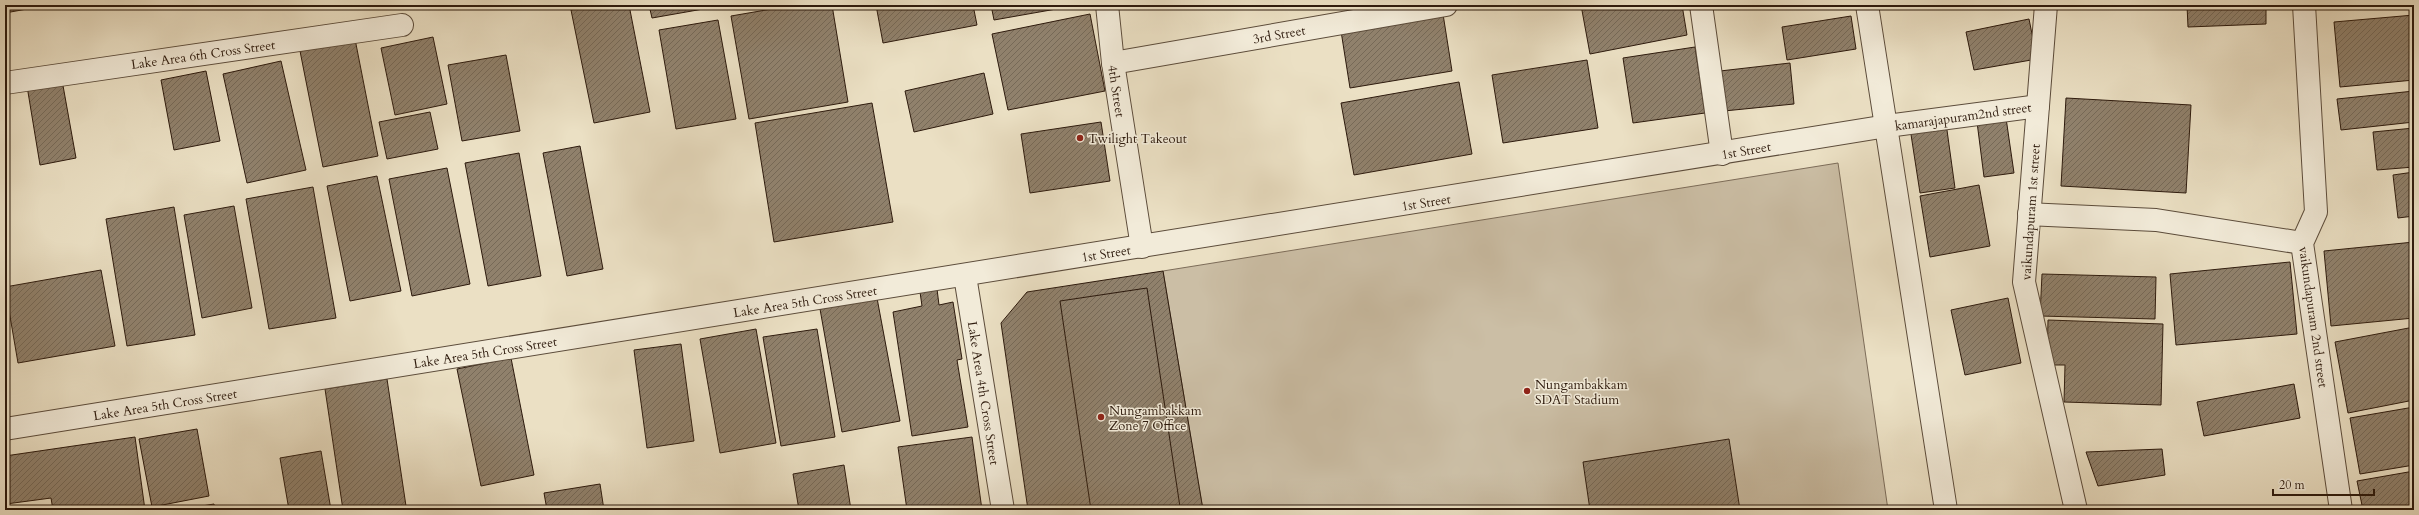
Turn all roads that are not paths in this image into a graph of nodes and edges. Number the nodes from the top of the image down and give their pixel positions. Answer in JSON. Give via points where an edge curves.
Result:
{"nodes":[{"id":1,"x":1107,"y":5,"type":"edge"},
{"id":2,"x":1446,"y":5,"type":"edge"},
{"id":3,"x":1701,"y":5,"type":"edge"},
{"id":4,"x":1868,"y":5,"type":"edge"},
{"id":5,"x":2046,"y":5,"type":"edge"},
{"id":6,"x":2304,"y":5,"type":"edge"},
{"id":7,"x":402,"y":25,"type":"dead end"},
{"id":8,"x":1113,"y":63,"type":"junction"},
{"id":9,"x":5,"y":83,"type":"edge"},
{"id":10,"x":2038,"y":106,"type":"junction"},
{"id":11,"x":1888,"y":126,"type":"junction"},
{"id":12,"x":1722,"y":154,"type":"junction"},
{"id":13,"x":2029,"y":214,"type":"junction"},
{"id":14,"x":2302,"y":243,"type":"junction"},
{"id":15,"x":1142,"y":247,"type":"junction"},
{"id":16,"x":965,"y":276,"type":"junction"},
{"id":17,"x":5,"y":429,"type":"edge"},
{"id":18,"x":1003,"y":510,"type":"edge"},
{"id":19,"x":1946,"y":510,"type":"edge"},
{"id":20,"x":2076,"y":510,"type":"edge"},
{"id":21,"x":2341,"y":510,"type":"edge"}],
"edges":[{"from":1,"to":8,"type":"street","name":"4th Street"},
{"from":2,"to":8,"type":"street","name":"3rd Street"},
{"from":3,"to":12,"type":"street"},
{"from":4,"to":11,"type":"street"},
{"from":5,"to":10,"type":"street","name":"vaikundapuram 1st street"},
{"from":6,"to":14,"type":"street","name":"vaikundapuram 2nd street","via":[[2316,212]]},
{"from":7,"to":9,"type":"street","name":"Lake Area 6th Cross Street"},
{"from":8,"to":15,"type":"street","name":"4th Street"},
{"from":10,"to":11,"type":"street","name":"kamarajapuram2nd street"},
{"from":10,"to":13,"type":"street","name":"vaikundapuram 1st street"},
{"from":11,"to":12,"type":"street","name":"1st Street"},
{"from":11,"to":19,"type":"street"},
{"from":12,"to":15,"type":"street","name":"1st Street"},
{"from":13,"to":14,"type":"street","via":[[2156,220]]},
{"from":13,"to":20,"type":"street","name":"vaikundapuram 1st street","via":[[2024,282]]},
{"from":14,"to":21,"type":"street","name":"vaikundapuram 2nd street"},
{"from":15,"to":16,"type":"street","name":"1st Street"},
{"from":16,"to":17,"type":"street","name":"Lake Area 5th Cross Street"},
{"from":16,"to":18,"type":"street","name":"Lake Area 4th Cross Street"}]}
